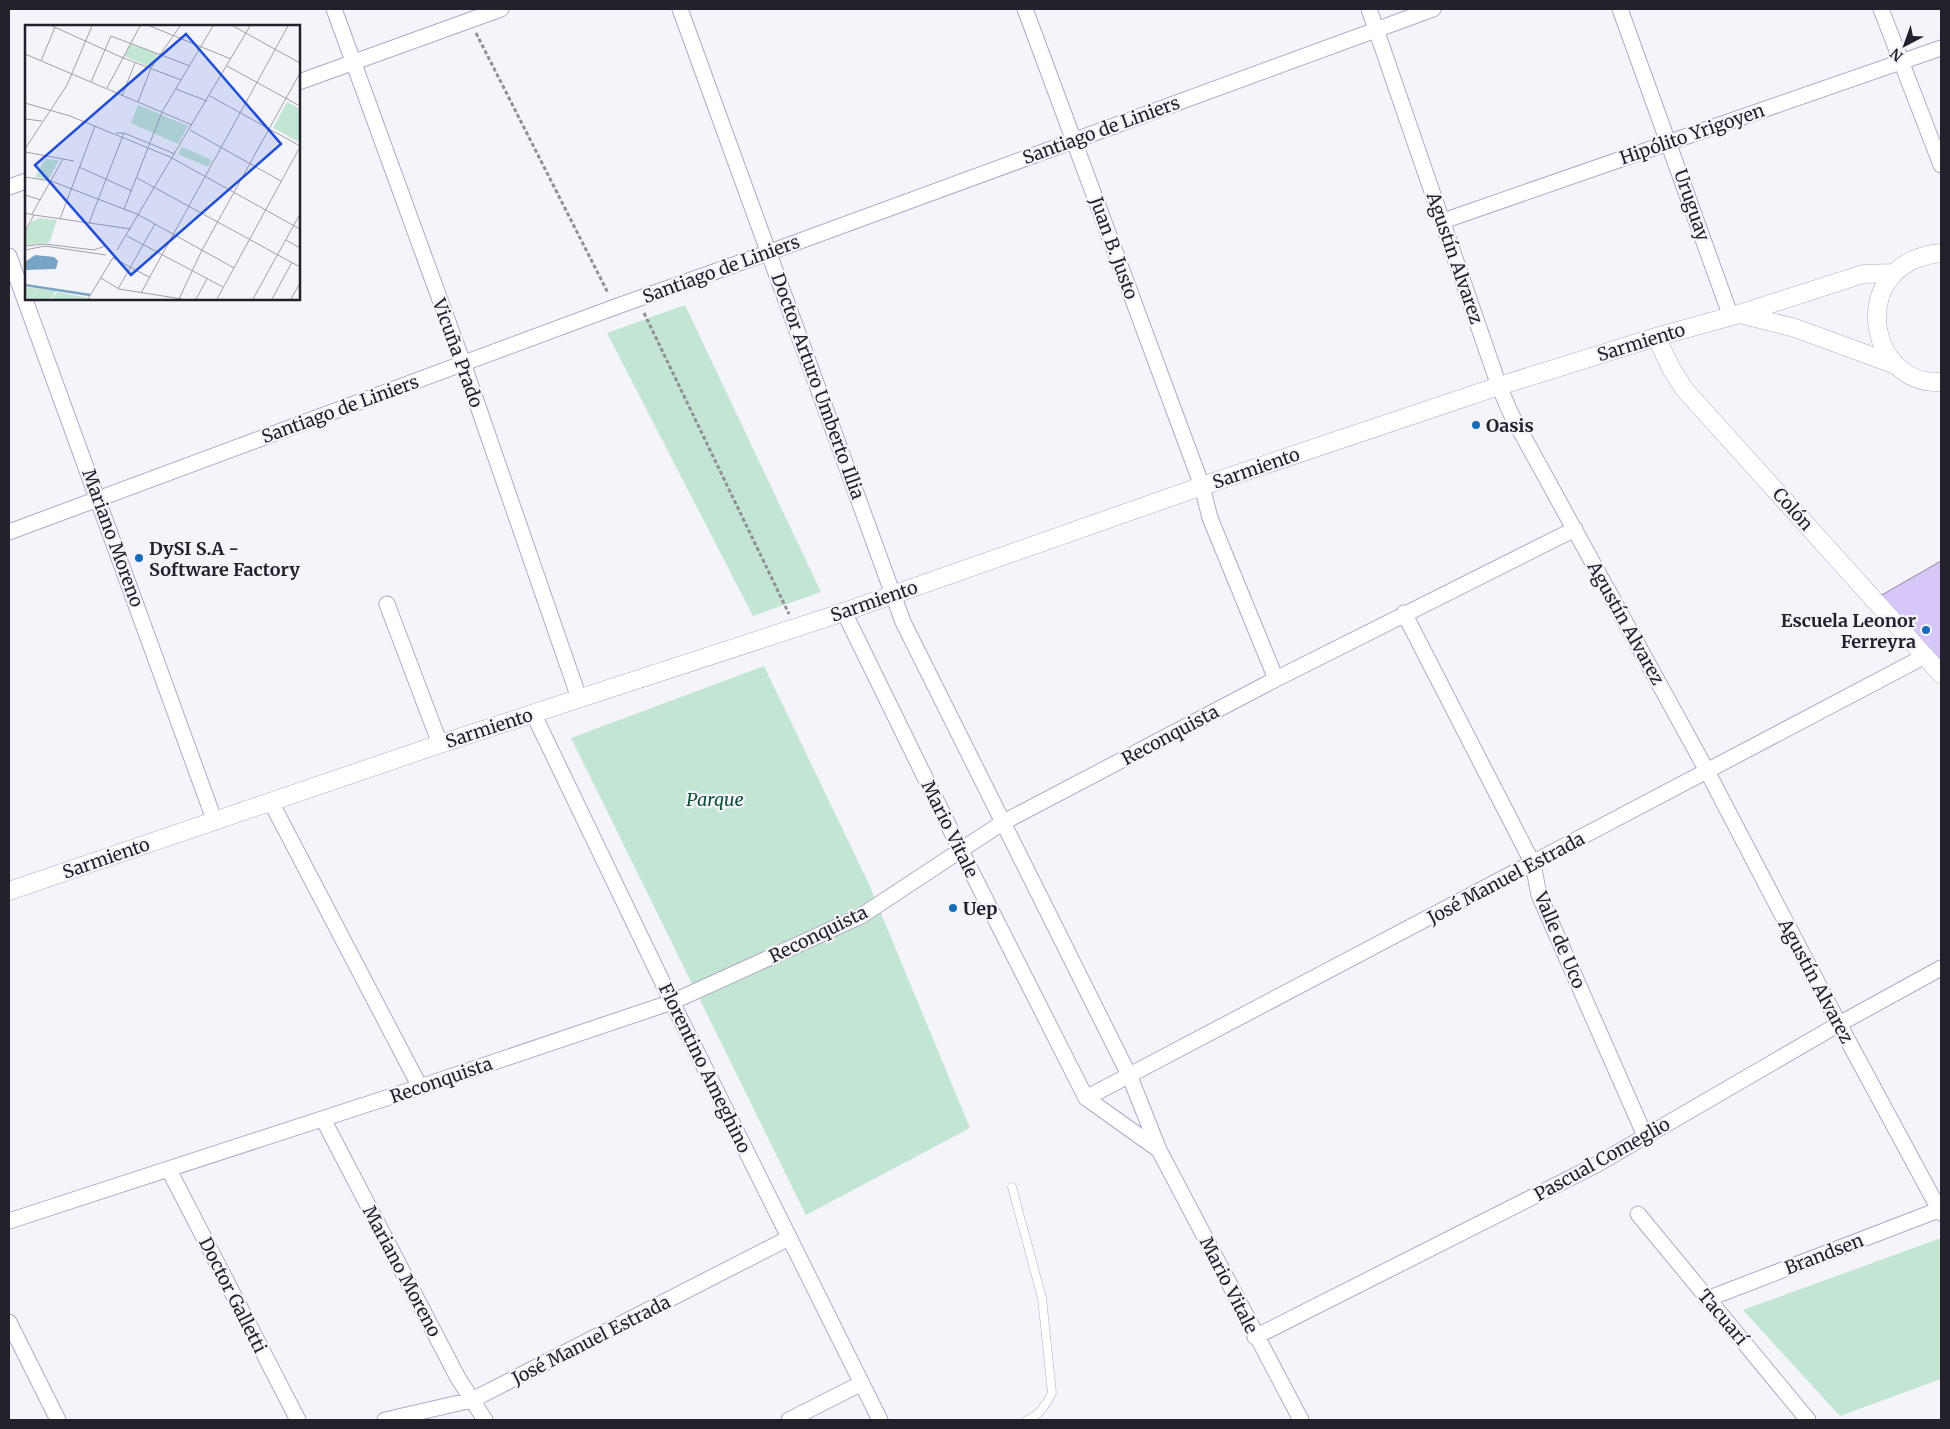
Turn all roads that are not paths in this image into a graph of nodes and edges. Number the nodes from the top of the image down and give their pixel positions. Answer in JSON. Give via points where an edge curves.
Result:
{"nodes":[{"id":1,"x":334,"y":9,"type":"edge"},
{"id":2,"x":501,"y":9,"type":"edge"},
{"id":3,"x":680,"y":9,"type":"edge"},
{"id":4,"x":1025,"y":9,"type":"edge"},
{"id":5,"x":1369,"y":9,"type":"edge"},
{"id":6,"x":1433,"y":9,"type":"edge"},
{"id":7,"x":1620,"y":9,"type":"edge"},
{"id":8,"x":1881,"y":9,"type":"edge"},
{"id":9,"x":1376,"y":28,"type":"junction"},
{"id":10,"x":1941,"y":48,"type":"edge"},
{"id":11,"x":1901,"y":61,"type":"junction"},
{"id":12,"x":354,"y":63,"type":"junction"},
{"id":13,"x":300,"y":82,"type":"edge"},
{"id":14,"x":1074,"y":140,"type":"junction"},
{"id":15,"x":1670,"y":142,"type":"junction"},
{"id":16,"x":1941,"y":165,"type":"edge"},
{"id":17,"x":25,"y":181,"type":"edge"},
{"id":18,"x":9,"y":187,"type":"edge"},
{"id":19,"x":1443,"y":221,"type":"junction"},
{"id":20,"x":770,"y":252,"type":"junction"},
{"id":21,"x":1941,"y":253,"type":"edge"},
{"id":22,"x":9,"y":256,"type":"edge"},
{"id":23,"x":1893,"y":273,"type":"junction"},
{"id":24,"x":25,"y":300,"type":"edge"},
{"id":25,"x":25,"y":300,"type":"edge"},
{"id":26,"x":1735,"y":315,"type":"junction"},
{"id":27,"x":1656,"y":337,"type":"junction"},
{"id":28,"x":463,"y":363,"type":"junction"},
{"id":29,"x":1898,"y":365,"type":"junction"},
{"id":30,"x":1941,"y":382,"type":"edge"},
{"id":31,"x":1499,"y":386,"type":"junction"},
{"id":32,"x":1202,"y":486,"type":"junction"},
{"id":33,"x":98,"y":498,"type":"junction"},
{"id":34,"x":1575,"y":529,"type":"junction"},
{"id":35,"x":9,"y":532,"type":"edge"},
{"id":36,"x":894,"y":594,"type":"junction"},
{"id":37,"x":387,"y":604,"type":"dead end"},
{"id":38,"x":844,"y":612,"type":"junction"},
{"id":39,"x":1404,"y":613,"type":"junction"},
{"id":40,"x":1925,"y":656,"type":"junction"},
{"id":41,"x":1941,"y":674,"type":"edge"},
{"id":42,"x":1276,"y":679,"type":"junction"},
{"id":43,"x":579,"y":698,"type":"junction"},
{"id":44,"x":533,"y":713,"type":"junction"},
{"id":45,"x":440,"y":744,"type":"junction"},
{"id":46,"x":1707,"y":771,"type":"junction"},
{"id":47,"x":271,"y":802,"type":"junction"},
{"id":48,"x":215,"y":822,"type":"junction"},
{"id":49,"x":1002,"y":823,"type":"junction"},
{"id":50,"x":960,"y":849,"type":"junction"},
{"id":51,"x":1533,"y":864,"type":"junction"},
{"id":52,"x":9,"y":891,"type":"edge"},
{"id":53,"x":1941,"y":968,"type":"edge"},
{"id":54,"x":672,"y":1002,"type":"junction"},
{"id":55,"x":1838,"y":1024,"type":"junction"},
{"id":56,"x":1130,"y":1077,"type":"junction"},
{"id":57,"x":420,"y":1087,"type":"junction"},
{"id":58,"x":1086,"y":1098,"type":"junction"},
{"id":59,"x":323,"y":1119,"type":"junction"},
{"id":60,"x":1645,"y":1136,"type":"junction"},
{"id":61,"x":1159,"y":1150,"type":"junction"},
{"id":62,"x":169,"y":1170,"type":"junction"},
{"id":63,"x":1012,"y":1187,"type":"dead end"},
{"id":64,"x":1941,"y":1210,"type":"edge"},
{"id":65,"x":1638,"y":1214,"type":"dead end"},
{"id":66,"x":9,"y":1221,"type":"edge"},
{"id":67,"x":789,"y":1238,"type":"junction"},
{"id":68,"x":1707,"y":1299,"type":"junction"},
{"id":69,"x":9,"y":1322,"type":"edge"},
{"id":70,"x":1256,"y":1337,"type":"junction"},
{"id":71,"x":862,"y":1383,"type":"junction"},
{"id":72,"x":472,"y":1400,"type":"junction"},
{"id":73,"x":58,"y":1420,"type":"edge"},
{"id":74,"x":298,"y":1420,"type":"edge"},
{"id":75,"x":385,"y":1420,"type":"edge"},
{"id":76,"x":485,"y":1420,"type":"edge"},
{"id":77,"x":790,"y":1420,"type":"edge"},
{"id":78,"x":880,"y":1420,"type":"edge"},
{"id":79,"x":1027,"y":1420,"type":"edge"},
{"id":80,"x":1301,"y":1420,"type":"edge"},
{"id":81,"x":1805,"y":1420,"type":"edge"}],
"edges":[{"from":1,"to":12,"type":"street","name":"Vicuña Prado"},
{"from":2,"to":12,"type":"street"},
{"from":3,"to":20,"type":"street","name":"Doctor Arturo Umberto Illia"},
{"from":4,"to":14,"type":"street","name":"Juan B. Justo"},
{"from":5,"to":9,"type":"street","name":"Agustín Alvarez"},
{"from":6,"to":9,"type":"street","name":"Santiago de Liniers"},
{"from":7,"to":15,"type":"street","name":"Uruguay"},
{"from":8,"to":11,"type":"street"},
{"from":9,"to":14,"type":"street","name":"Santiago de Liniers"},
{"from":9,"to":19,"type":"street","name":"Agustín Alvarez"},
{"from":10,"to":11,"type":"street","name":"Hipólito Yrigoyen"},
{"from":11,"to":15,"type":"street","name":"Hipólito Yrigoyen"},
{"from":11,"to":16,"type":"street"},
{"from":12,"to":13,"type":"street"},
{"from":12,"to":28,"type":"street","name":"Vicuña Prado"},
{"from":14,"to":20,"type":"street","name":"Santiago de Liniers"},
{"from":14,"to":32,"type":"street","name":"Juan B. Justo"},
{"from":15,"to":19,"type":"street","name":"Hipólito Yrigoyen"},
{"from":15,"to":26,"type":"street","name":"Uruguay"},
{"from":17,"to":18,"type":"street"},
{"from":19,"to":31,"type":"street","name":"Agustín Alvarez"},
{"from":20,"to":28,"type":"street","name":"Santiago de Liniers"},
{"from":20,"to":36,"type":"street","name":"Doctor Arturo Umberto Illia"},
{"from":21,"to":23,"type":"street","via":[[1925,254]]},
{"from":22,"to":24,"type":"street","name":"Mariano Moreno"},
{"from":23,"to":26,"type":"street","name":"Sarmiento","via":[[1863,274]]},
{"from":23,"to":29,"type":"street","via":[[1878,303],[1877,330],[1885,349]]},
{"from":25,"to":33,"type":"street","name":"Mariano Moreno"},
{"from":26,"to":27,"type":"street","name":"Sarmiento"},
{"from":26,"to":29,"type":"street","name":"Sarmiento","via":[[1795,328]]},
{"from":27,"to":31,"type":"street","name":"Sarmiento"},
{"from":27,"to":40,"type":"street","name":"Colón","via":[[1685,390]]},
{"from":28,"to":33,"type":"street","name":"Santiago de Liniers"},
{"from":28,"to":43,"type":"street","name":"Vicuña Prado"},
{"from":29,"to":30,"type":"street","name":"Sarmiento","via":[[1915,376]]},
{"from":31,"to":32,"type":"street","name":"Sarmiento"},
{"from":31,"to":34,"type":"street","name":"Agustín Alvarez","via":[[1511,414]]},
{"from":32,"to":36,"type":"street","name":"Sarmiento"},
{"from":32,"to":42,"type":"street","name":"Juan B. Justo","via":[[1210,518]]},
{"from":33,"to":35,"type":"street","name":"Santiago de Liniers"},
{"from":33,"to":48,"type":"street","name":"Mariano Moreno"},
{"from":34,"to":39,"type":"street","name":"Reconquista"},
{"from":34,"to":46,"type":"street","name":"Agustín Alvarez"},
{"from":36,"to":38,"type":"street","name":"Sarmiento"},
{"from":36,"to":49,"type":"street","name":"Mario Vitale","via":[[903,622]]},
{"from":37,"to":45,"type":"street"},
{"from":38,"to":43,"type":"street","name":"Sarmiento"},
{"from":38,"to":50,"type":"street","name":"Mario Vitale"},
{"from":39,"to":42,"type":"street","name":"Reconquista"},
{"from":39,"to":51,"type":"street","name":"Valle de Uco"},
{"from":40,"to":41,"type":"street","name":"Colón"},
{"from":40,"to":46,"type":"street","name":"José Manuel Estrada"},
{"from":42,"to":49,"type":"street","name":"Reconquista"},
{"from":43,"to":44,"type":"street","name":"Sarmiento"},
{"from":44,"to":45,"type":"street","name":"Sarmiento"},
{"from":44,"to":54,"type":"street","name":"Florentino Ameghino"},
{"from":45,"to":47,"type":"street","name":"Sarmiento"},
{"from":46,"to":51,"type":"street","name":"José Manuel Estrada"},
{"from":46,"to":55,"type":"street","name":"Agustín Alvarez"},
{"from":47,"to":48,"type":"street","name":"Sarmiento"},
{"from":47,"to":57,"type":"street"},
{"from":48,"to":52,"type":"street","name":"Sarmiento"},
{"from":49,"to":50,"type":"street","name":"Reconquista"},
{"from":49,"to":56,"type":"street","name":"Mario Vitale"},
{"from":50,"to":54,"type":"street","name":"Reconquista","via":[[861,916]]},
{"from":50,"to":58,"type":"street","name":"Mario Vitale"},
{"from":51,"to":56,"type":"street","name":"José Manuel Estrada"},
{"from":51,"to":60,"type":"street","name":"Valle de Uco","via":[[1539,895]]},
{"from":53,"to":55,"type":"street","name":"Pascual Comeglio"},
{"from":54,"to":57,"type":"street","name":"Reconquista"},
{"from":54,"to":67,"type":"street","name":"Florentino Ameghino"},
{"from":55,"to":60,"type":"street","name":"Pascual Comeglio"},
{"from":55,"to":64,"type":"street","name":"Agustín Alvarez"},
{"from":56,"to":58,"type":"street","name":"José Manuel Estrada"},
{"from":56,"to":61,"type":"street","name":"Mario Vitale"},
{"from":57,"to":59,"type":"street","name":"Reconquista"},
{"from":58,"to":61,"type":"street","name":"Mario Vitale"},
{"from":59,"to":62,"type":"street","name":"Reconquista"},
{"from":59,"to":72,"type":"street","name":"Mariano Moreno"},
{"from":60,"to":70,"type":"street","name":"Pascual Comeglio","via":[[1587,1170]]},
{"from":61,"to":70,"type":"street","name":"Mario Vitale"},
{"from":62,"to":66,"type":"street","name":"Reconquista"},
{"from":62,"to":74,"type":"street","name":"Doctor Galletti"},
{"from":63,"to":79,"type":"lane","via":[[1042,1298],[1052,1393],[1046,1406]]},
{"from":64,"to":68,"type":"street","name":"Brandsen"},
{"from":65,"to":68,"type":"street","name":"Tacuarí"},
{"from":67,"to":71,"type":"street","name":"Florentino Ameghino"},
{"from":67,"to":72,"type":"street","name":"José Manuel Estrada"},
{"from":68,"to":81,"type":"street","name":"Tacuarí"},
{"from":69,"to":73,"type":"street"},
{"from":70,"to":80,"type":"street","name":"Mario Vitale"},
{"from":71,"to":77,"type":"street"},
{"from":71,"to":78,"type":"street","name":"Florentino Ameghino"},
{"from":72,"to":75,"type":"street","name":"José Manuel Estrada"},
{"from":72,"to":76,"type":"street","name":"Mariano Moreno"}]}
